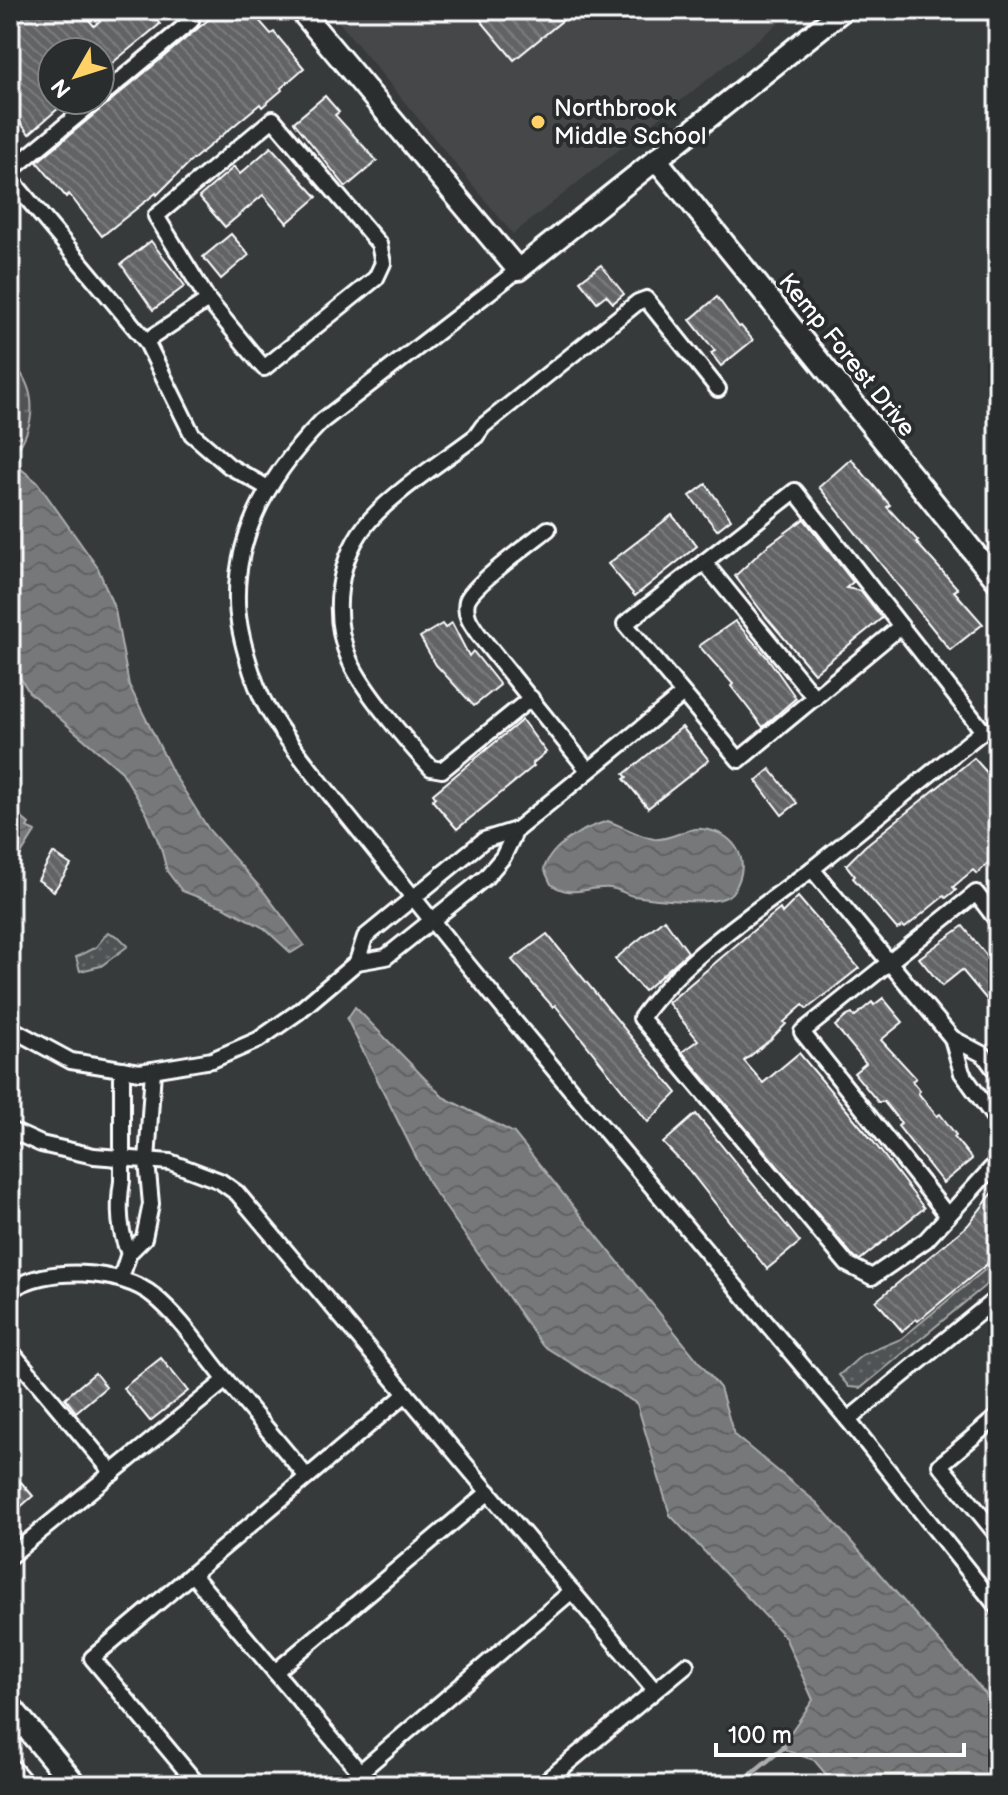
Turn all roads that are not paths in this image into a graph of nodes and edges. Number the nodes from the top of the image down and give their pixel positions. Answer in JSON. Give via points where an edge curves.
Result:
{"nodes":[{"id":1,"x":182,"y":10,"type":"edge"},
{"id":2,"x":300,"y":10,"type":"edge"},
{"id":3,"x":843,"y":10,"type":"edge"},
{"id":4,"x":116,"y":83,"type":"edge"},
{"id":5,"x":76,"y":116,"type":"edge"},
{"id":6,"x":656,"y":159,"type":"junction"},
{"id":7,"x":10,"y":171,"type":"edge"},
{"id":8,"x":10,"y":178,"type":"edge"},
{"id":9,"x":518,"y":270,"type":"junction"},
{"id":10,"x":208,"y":300,"type":"junction"},
{"id":11,"x":146,"y":341,"type":"junction"},
{"id":12,"x":718,"y":389,"type":"dead end"},
{"id":13,"x":268,"y":488,"type":"junction"},
{"id":14,"x":548,"y":529,"type":"dead end"},
{"id":15,"x":704,"y":562,"type":"junction"},
{"id":16,"x":998,"y":582,"type":"edge"},
{"id":17,"x":901,"y":626,"type":"junction"},
{"id":18,"x":683,"y":694,"type":"junction"},
{"id":19,"x":531,"y":698,"type":"junction"},
{"id":20,"x":815,"y":698,"type":"junction"},
{"id":21,"x":990,"y":730,"type":"edge"},
{"id":22,"x":588,"y":770,"type":"junction"},
{"id":23,"x":516,"y":830,"type":"junction"},
{"id":24,"x":812,"y":869,"type":"junction"},
{"id":25,"x":414,"y":898,"type":"junction"},
{"id":26,"x":432,"y":920,"type":"junction"},
{"id":27,"x":998,"y":922,"type":"edge"},
{"id":28,"x":357,"y":962,"type":"junction"},
{"id":29,"x":890,"y":962,"type":"junction"},
{"id":30,"x":10,"y":1028,"type":"edge"},
{"id":31,"x":952,"y":1038,"type":"junction"},
{"id":32,"x":122,"y":1069,"type":"junction"},
{"id":33,"x":153,"y":1070,"type":"junction"},
{"id":34,"x":998,"y":1074,"type":"edge"},
{"id":35,"x":122,"y":1116,"type":"junction"},
{"id":36,"x":150,"y":1117,"type":"junction"},
{"id":37,"x":998,"y":1123,"type":"edge"},
{"id":38,"x":10,"y":1130,"type":"edge"},
{"id":39,"x":122,"y":1159,"type":"junction"},
{"id":40,"x":147,"y":1161,"type":"junction"},
{"id":41,"x":998,"y":1161,"type":"edge"},
{"id":42,"x":948,"y":1216,"type":"junction"},
{"id":43,"x":129,"y":1253,"type":"junction"},
{"id":44,"x":121,"y":1278,"type":"junction"},
{"id":45,"x":10,"y":1291,"type":"edge"},
{"id":46,"x":998,"y":1297,"type":"edge"},
{"id":47,"x":10,"y":1350,"type":"edge"},
{"id":48,"x":226,"y":1380,"type":"junction"},
{"id":49,"x":406,"y":1394,"type":"junction"},
{"id":50,"x":998,"y":1416,"type":"edge"},
{"id":51,"x":848,"y":1420,"type":"junction"},
{"id":52,"x":113,"y":1473,"type":"junction"},
{"id":53,"x":307,"y":1477,"type":"junction"},
{"id":54,"x":489,"y":1492,"type":"junction"},
{"id":55,"x":998,"y":1536,"type":"edge"},
{"id":56,"x":10,"y":1556,"type":"edge"},
{"id":57,"x":192,"y":1574,"type":"junction"},
{"id":58,"x":572,"y":1591,"type":"junction"},
{"id":59,"x":998,"y":1608,"type":"edge"},
{"id":60,"x":686,"y":1665,"type":"dead end"},
{"id":61,"x":275,"y":1672,"type":"junction"},
{"id":62,"x":655,"y":1690,"type":"junction"},
{"id":63,"x":10,"y":1707,"type":"edge"},
{"id":64,"x":19,"y":1734,"type":"edge"},
{"id":65,"x":10,"y":1771,"type":"edge"},
{"id":66,"x":360,"y":1772,"type":"junction"},
{"id":67,"x":22,"y":1785,"type":"edge"},
{"id":68,"x":75,"y":1785,"type":"edge"},
{"id":69,"x":198,"y":1785,"type":"edge"},
{"id":70,"x":371,"y":1785,"type":"edge"},
{"id":71,"x":541,"y":1785,"type":"edge"}],
"edges":[{"from":1,"to":4,"type":"street","via":[[191,21]]},
{"from":2,"to":9,"type":"street"},
{"from":3,"to":6,"type":"street"},
{"from":5,"to":7,"type":"street"},
{"from":6,"to":9,"type":"street"},
{"from":6,"to":16,"type":"street","name":"Kemp Forest Drive"},
{"from":8,"to":11,"type":"street"},
{"from":9,"to":13,"type":"street","via":[[322,421]]},
{"from":10,"to":10,"type":"street","via":[[156,216],[273,119],[379,244],[383,263],[376,278],[264,368]]},
{"from":10,"to":11,"type":"street"},
{"from":11,"to":13,"type":"street","via":[[192,434],[229,466]]},
{"from":12,"to":19,"type":"street","via":[[646,299],[638,302],[385,505],[357,538],[339,590],[341,640],[364,685],[431,768],[442,770]]},
{"from":13,"to":25,"type":"street","via":[[248,529],[239,581],[237,602],[250,668],[285,736]]},
{"from":14,"to":19,"type":"street","via":[[469,594],[466,612]]},
{"from":15,"to":17,"type":"street","via":[[795,491]]},
{"from":15,"to":18,"type":"street","via":[[625,624]]},
{"from":15,"to":20,"type":"street"},
{"from":17,"to":20,"type":"street"},
{"from":17,"to":21,"type":"street"},
{"from":18,"to":20,"type":"street","via":[[739,760]]},
{"from":18,"to":22,"type":"street"},
{"from":19,"to":22,"type":"street"},
{"from":21,"to":24,"type":"street"},
{"from":22,"to":23,"type":"street"},
{"from":23,"to":25,"type":"street","via":[[484,840]]},
{"from":23,"to":26,"type":"street","via":[[486,877]]},
{"from":24,"to":29,"type":"street"},
{"from":24,"to":42,"type":"street","via":[[660,992],[641,1018],[847,1264],[872,1277],[926,1240]]},
{"from":25,"to":26,"type":"street"},
{"from":25,"to":28,"type":"street","via":[[365,937]]},
{"from":26,"to":28,"type":"street","via":[[386,957]]},
{"from":26,"to":51,"type":"street"},
{"from":27,"to":29,"type":"street","via":[[976,893]]},
{"from":28,"to":33,"type":"street","via":[[258,1040],[212,1060]]},
{"from":29,"to":31,"type":"street"},
{"from":29,"to":42,"type":"street","via":[[802,1032]]},
{"from":30,"to":32,"type":"street","via":[[71,1061]]},
{"from":31,"to":34,"type":"street","via":[[984,1055]]},
{"from":31,"to":37,"type":"street","via":[[962,1073]]},
{"from":32,"to":33,"type":"street"},
{"from":32,"to":35,"type":"street"},
{"from":33,"to":36,"type":"street"},
{"from":35,"to":36,"type":"street"},
{"from":35,"to":39,"type":"street"},
{"from":36,"to":40,"type":"street"},
{"from":38,"to":39,"type":"street","via":[[41,1144]]},
{"from":39,"to":40,"type":"street"},
{"from":39,"to":43,"type":"street","via":[[121,1238]]},
{"from":40,"to":43,"type":"street","via":[[151,1204],[144,1238]]},
{"from":40,"to":49,"type":"street","via":[[170,1162],[237,1193]]},
{"from":41,"to":42,"type":"street"},
{"from":43,"to":44,"type":"street"},
{"from":44,"to":45,"type":"street","via":[[45,1275]]},
{"from":44,"to":48,"type":"street","via":[[152,1294]]},
{"from":46,"to":51,"type":"street"},
{"from":47,"to":52,"type":"street"},
{"from":48,"to":52,"type":"street"},
{"from":48,"to":53,"type":"street"},
{"from":49,"to":53,"type":"street"},
{"from":49,"to":54,"type":"street"},
{"from":50,"to":55,"type":"street","via":[[940,1465]]},
{"from":51,"to":59,"type":"street"},
{"from":52,"to":56,"type":"street"},
{"from":53,"to":57,"type":"street"},
{"from":54,"to":58,"type":"street"},
{"from":54,"to":61,"type":"street"},
{"from":57,"to":61,"type":"street"},
{"from":57,"to":69,"type":"street","via":[[92,1658]]},
{"from":58,"to":62,"type":"street"},
{"from":58,"to":66,"type":"street"},
{"from":60,"to":62,"type":"street"},
{"from":61,"to":66,"type":"street"},
{"from":62,"to":71,"type":"street"},
{"from":63,"to":64,"type":"main road"},
{"from":64,"to":68,"type":"main road"},
{"from":65,"to":67,"type":"main road"},
{"from":66,"to":70,"type":"street"}]}
